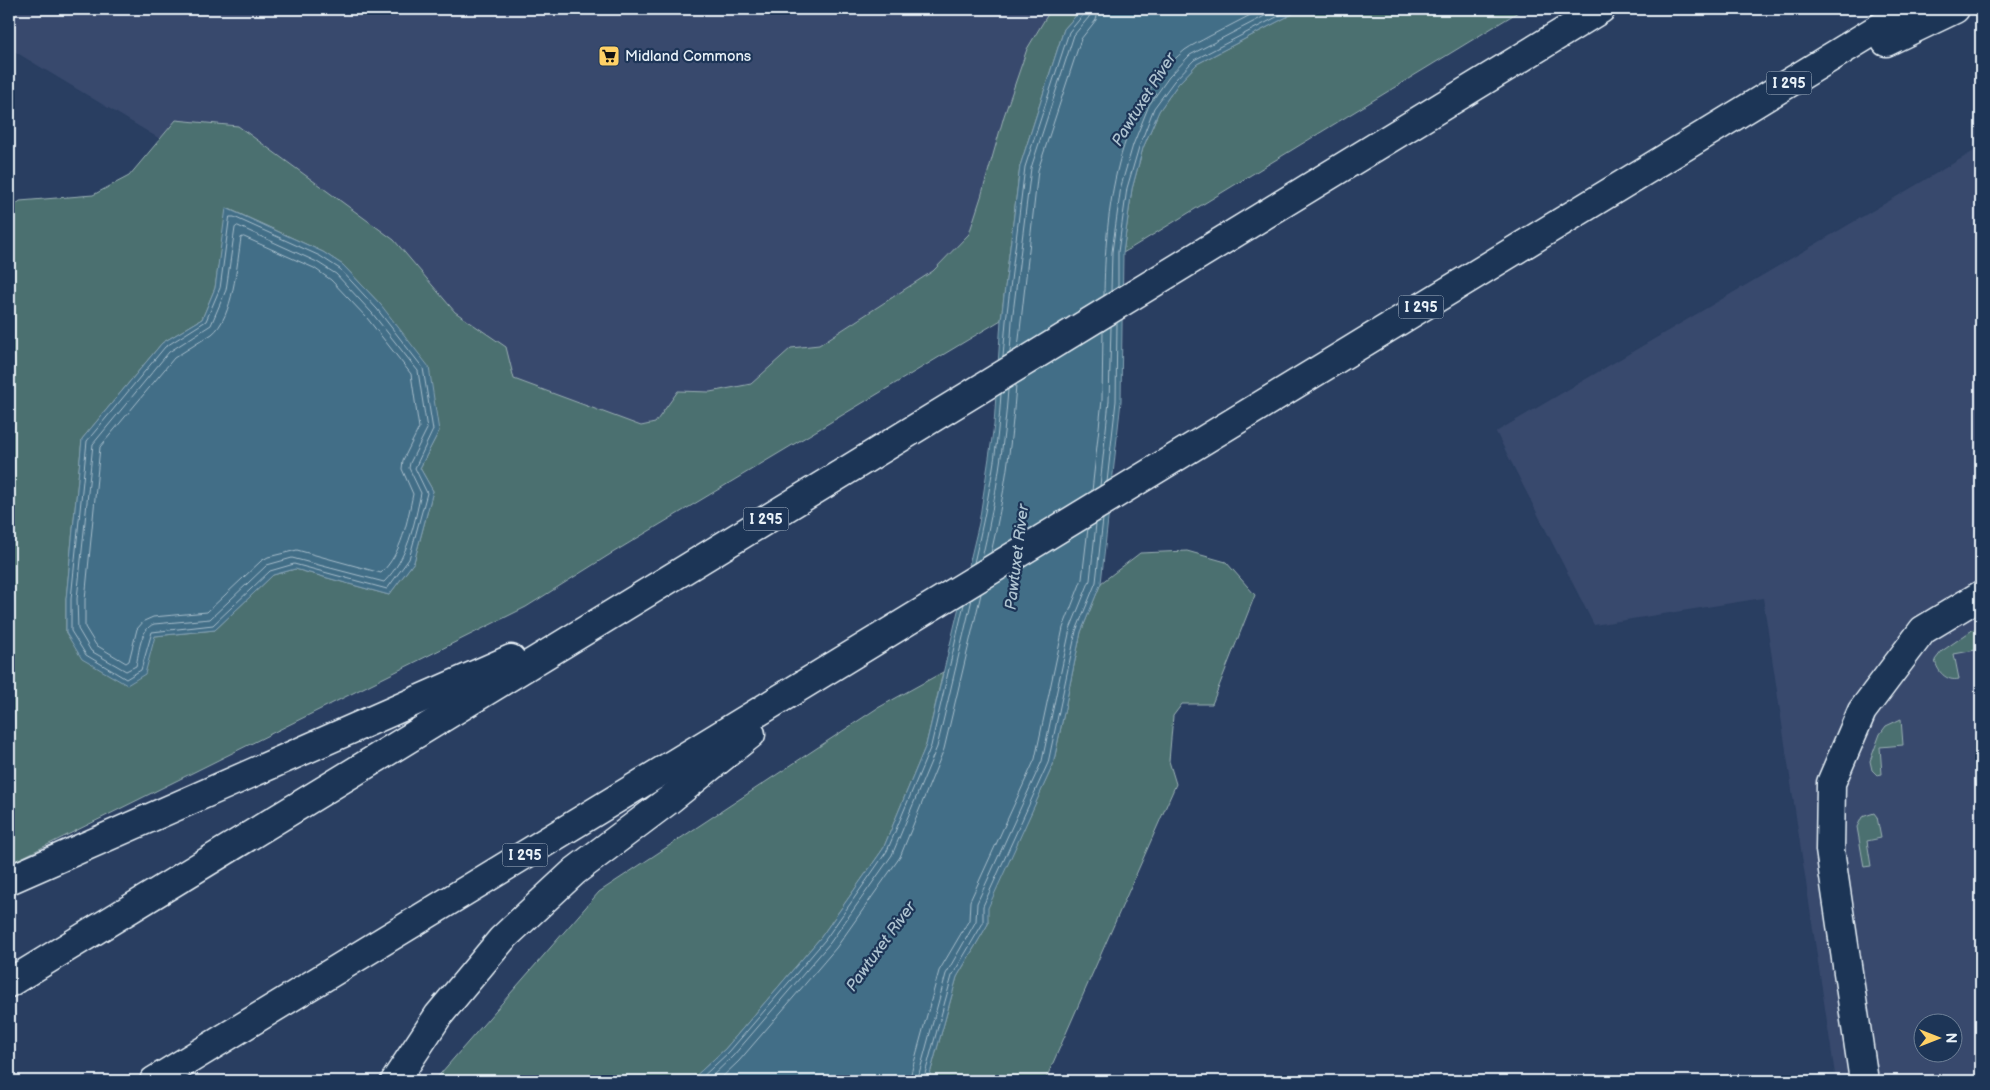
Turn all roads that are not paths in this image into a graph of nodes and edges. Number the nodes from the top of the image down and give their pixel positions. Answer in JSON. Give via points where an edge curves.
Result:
{"nodes":[{"id":1,"x":1601,"y":9,"type":"edge"},
{"id":2,"x":1910,"y":9,"type":"edge"},
{"id":3,"x":1955,"y":9,"type":"edge"},
{"id":4,"x":1668,"y":157,"type":"junction"},
{"id":5,"x":1981,"y":595,"type":"edge"},
{"id":6,"x":604,"y":618,"type":"junction"},
{"id":7,"x":841,"y":662,"type":"junction"},
{"id":8,"x":9,"y":880,"type":"edge"},
{"id":9,"x":9,"y":983,"type":"edge"},
{"id":10,"x":154,"y":1081,"type":"edge"},
{"id":11,"x":395,"y":1081,"type":"edge"},
{"id":12,"x":1864,"y":1081,"type":"edge"}],
"edges":[{"from":1,"to":6,"type":"main road","number":"I 295"},
{"from":2,"to":4,"type":"main road","number":"I 295"},
{"from":3,"to":4,"type":"main road"},
{"from":4,"to":7,"type":"main road","number":"I 295"},
{"from":5,"to":12,"type":"main road","via":[[1923,630],[1862,711],[1831,783],[1830,850]]},
{"from":6,"to":8,"type":"main road"},
{"from":6,"to":9,"type":"main road","number":"I 295"},
{"from":7,"to":10,"type":"main road","number":"I 295"},
{"from":7,"to":11,"type":"main road","via":[[669,800],[582,865],[536,907],[467,979]]}]}
